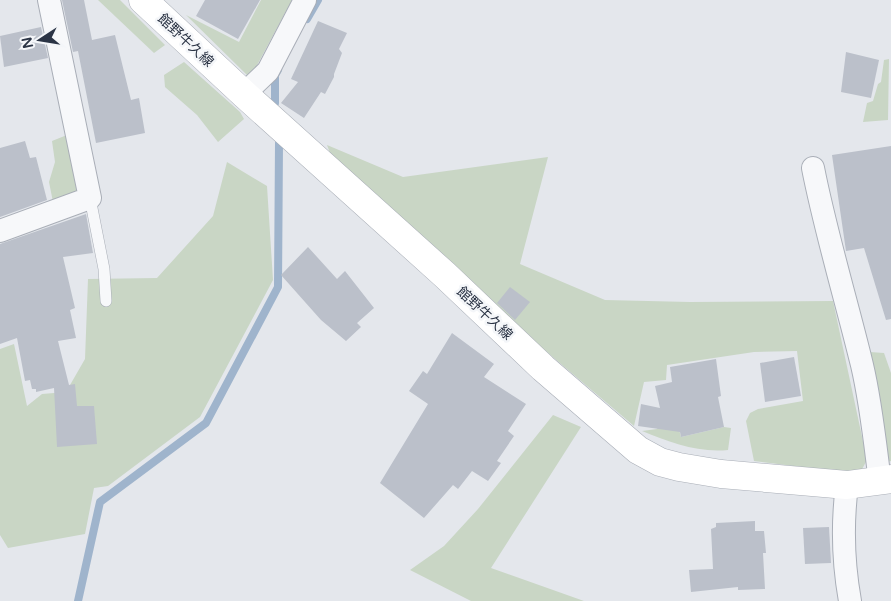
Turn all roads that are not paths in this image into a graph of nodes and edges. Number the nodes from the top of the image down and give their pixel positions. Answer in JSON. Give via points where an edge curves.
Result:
{"nodes":[{"id":1,"x":49,"y":0,"type":"edge"},
{"id":2,"x":143,"y":0,"type":"edge"},
{"id":3,"x":304,"y":0,"type":"edge"},
{"id":4,"x":244,"y":94,"type":"junction"},
{"id":5,"x":813,"y":168,"type":"dead end"},
{"id":6,"x":90,"y":198,"type":"junction"},
{"id":7,"x":0,"y":231,"type":"edge"},
{"id":8,"x":106,"y":300,"type":"dead end"},
{"id":9,"x":886,"y":481,"type":"edge"},
{"id":10,"x":847,"y":484,"type":"junction"},
{"id":11,"x":845,"y":597,"type":"edge"}],
"edges":[{"from":1,"to":6,"type":"street"},
{"from":2,"to":4,"type":"main road","name":"館野牛久線"},
{"from":3,"to":4,"type":"street","via":[[268,71]]},
{"from":4,"to":10,"type":"main road","name":"館野牛久線","via":[[638,450],[660,462],[721,474]]},
{"from":5,"to":9,"type":"street","via":[[862,365]]},
{"from":6,"to":7,"type":"street"},
{"from":6,"to":8,"type":"lane","via":[[104,269]]},
{"from":9,"to":10,"type":"main road","name":"館野牛久線"},
{"from":10,"to":11,"type":"street","via":[[843,535]]}]}
